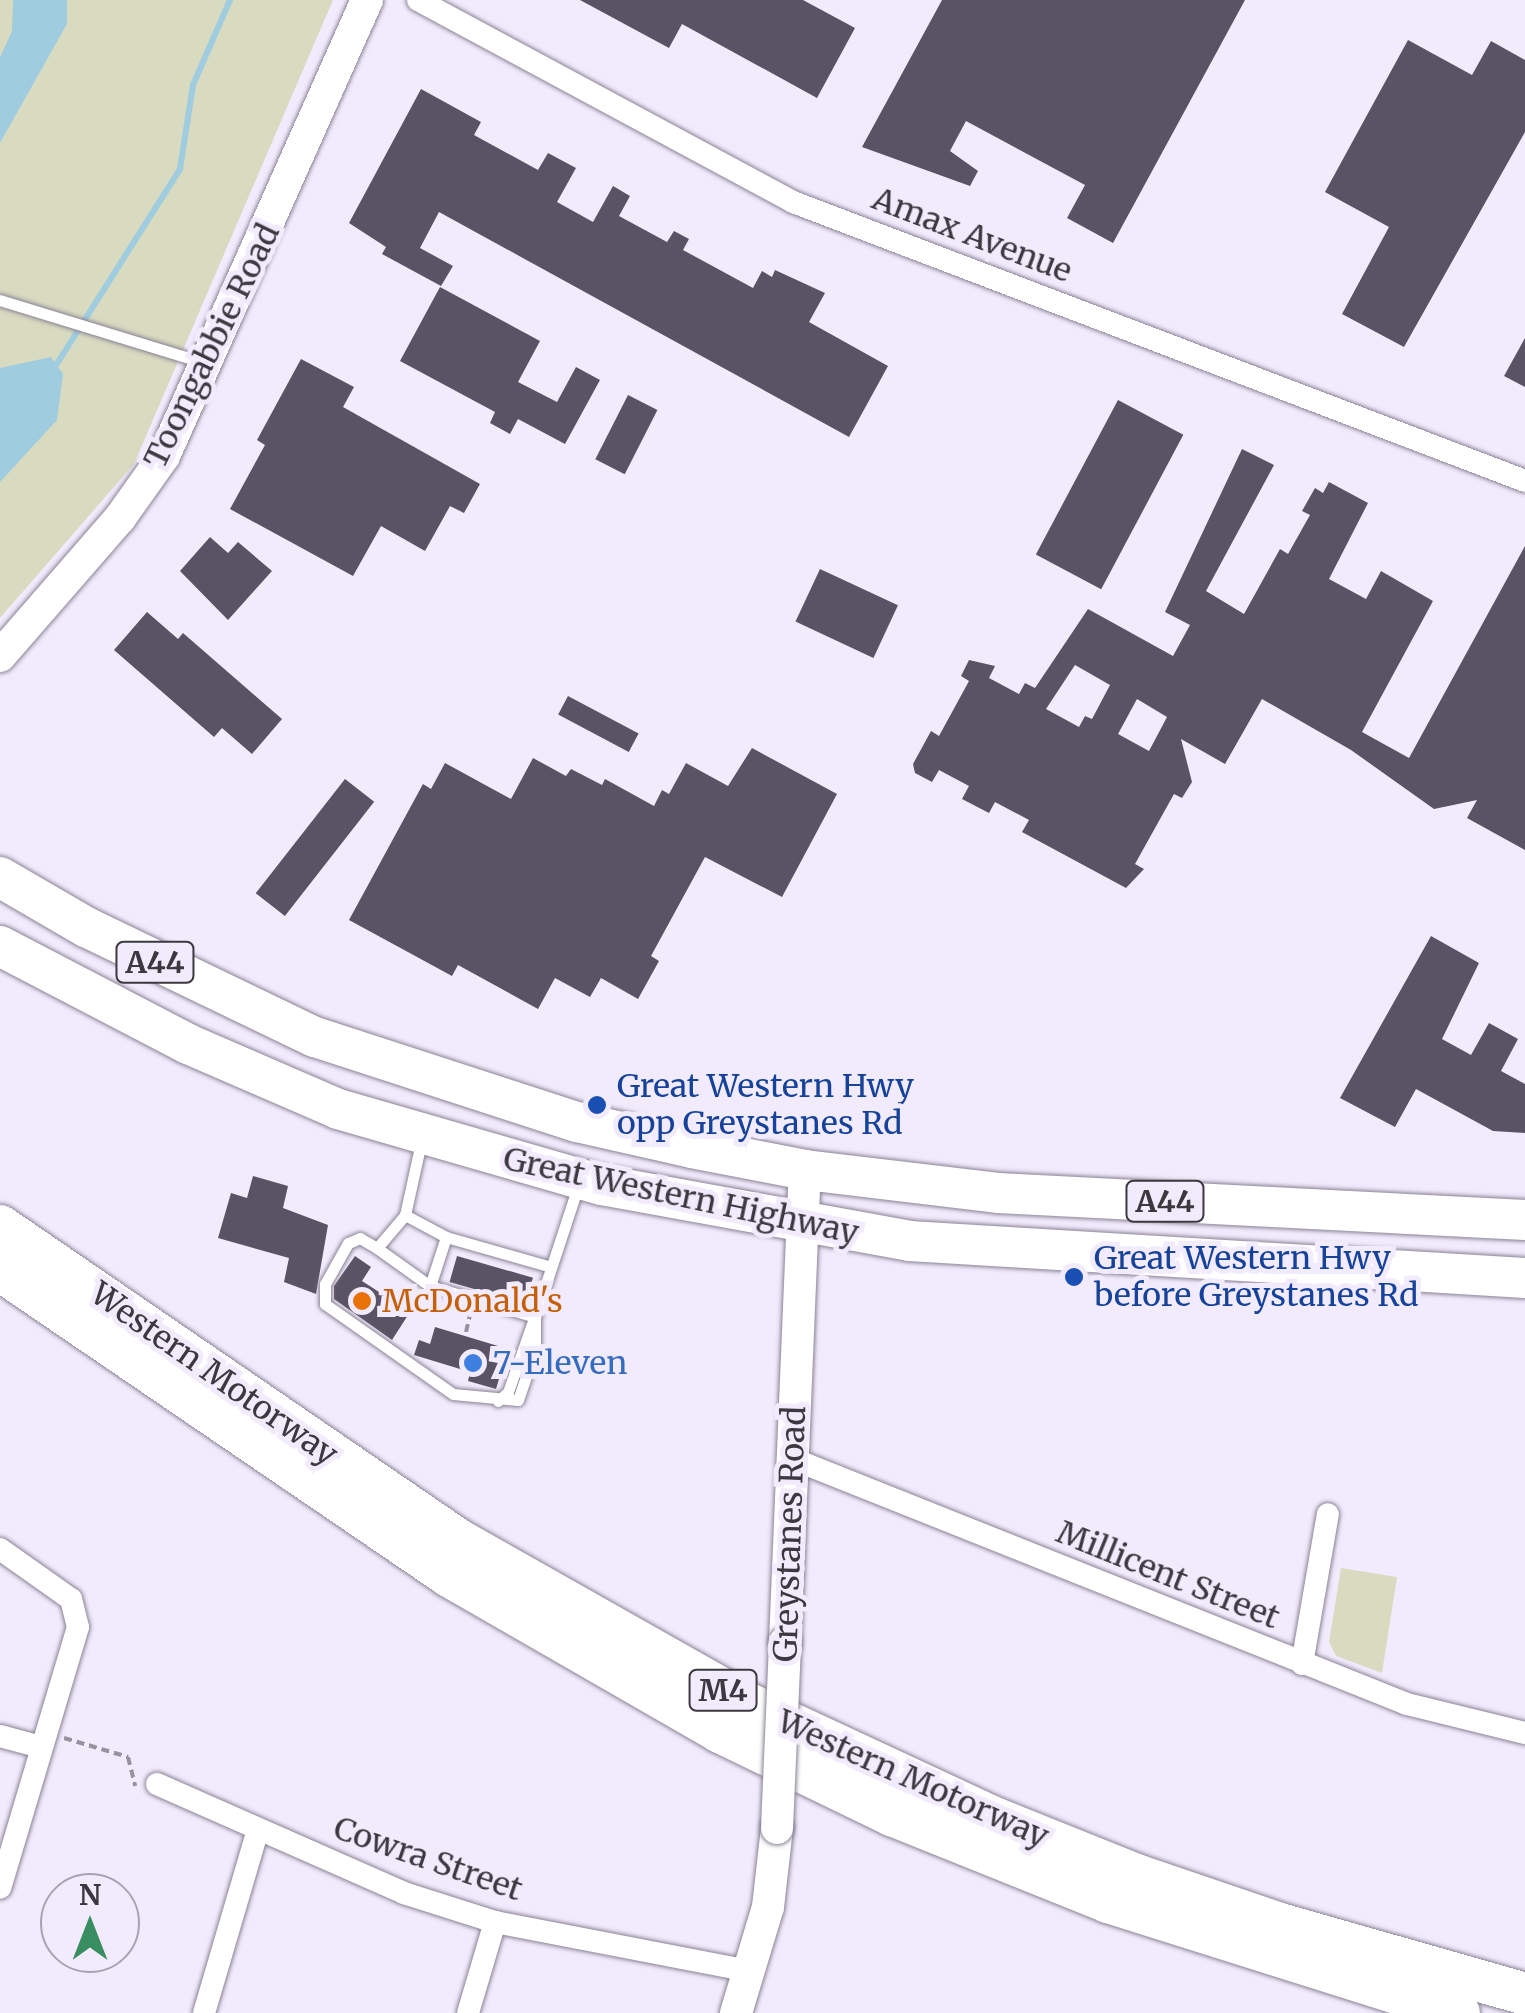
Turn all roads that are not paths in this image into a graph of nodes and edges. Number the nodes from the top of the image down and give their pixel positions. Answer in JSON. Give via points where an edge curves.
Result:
{"nodes":[{"id":1,"x":367,"y":0,"type":"edge"},
{"id":2,"x":418,"y":0,"type":"edge"},
{"id":3,"x":0,"y":300,"type":"edge"},
{"id":4,"x":208,"y":365,"type":"junction"},
{"id":5,"x":1525,"y":481,"type":"edge"},
{"id":6,"x":0,"y":656,"type":"edge"},
{"id":7,"x":0,"y":877,"type":"edge"},
{"id":8,"x":0,"y":946,"type":"edge"},
{"id":9,"x":422,"y":1135,"type":"junction"},
{"id":10,"x":806,"y":1170,"type":"junction"},
{"id":11,"x":581,"y":1179,"type":"junction"},
{"id":12,"x":405,"y":1215,"type":"junction"},
{"id":13,"x":1525,"y":1220,"type":"edge"},
{"id":14,"x":0,"y":1226,"type":"edge"},
{"id":15,"x":803,"y":1226,"type":"junction"},
{"id":16,"x":446,"y":1237,"type":"junction"},
{"id":17,"x":377,"y":1248,"type":"junction"},
{"id":18,"x":548,"y":1266,"type":"junction"},
{"id":19,"x":0,"y":1270,"type":"edge"},
{"id":20,"x":1525,"y":1278,"type":"edge"},
{"id":21,"x":430,"y":1286,"type":"junction"},
{"id":22,"x":535,"y":1318,"type":"junction"},
{"id":23,"x":793,"y":1459,"type":"junction"},
{"id":24,"x":1328,"y":1514,"type":"dead end"},
{"id":25,"x":0,"y":1549,"type":"edge"},
{"id":26,"x":1302,"y":1664,"type":"junction"},
{"id":27,"x":1525,"y":1733,"type":"edge"},
{"id":28,"x":0,"y":1736,"type":"edge"},
{"id":29,"x":43,"y":1740,"type":"junction"},
{"id":30,"x":157,"y":1784,"type":"road end"},
{"id":31,"x":258,"y":1830,"type":"junction"},
{"id":32,"x":0,"y":1888,"type":"edge"},
{"id":33,"x":495,"y":1922,"type":"junction"},
{"id":34,"x":749,"y":1971,"type":"junction"},
{"id":35,"x":1525,"y":1994,"type":"edge"},
{"id":36,"x":204,"y":2013,"type":"edge"},
{"id":37,"x":468,"y":2013,"type":"edge"},
{"id":38,"x":736,"y":2013,"type":"edge"},
{"id":39,"x":1459,"y":2013,"type":"edge"}],
"edges":[{"from":1,"to":4,"type":"main road","name":"Toongabbie Road"},
{"from":2,"to":5,"type":"street","name":"Amax Avenue","via":[[793,202]]},
{"from":3,"to":4,"type":"lane"},
{"from":4,"to":6,"type":"main road","name":"Toongabbie Road","via":[[142,487]]},
{"from":7,"to":10,"type":"highway","name":"Great Western Highway","number":"A44","via":[[86,927],[314,1036],[577,1122]]},
{"from":8,"to":9,"type":"highway","name":"Great Western Highway","number":"A44","via":[[188,1044],[338,1109]]},
{"from":9,"to":11,"type":"highway","name":"Great Western Highway","number":"A44"},
{"from":9,"to":12,"type":"lane"},
{"from":10,"to":13,"type":"highway","name":"Great Western Highway","number":"A44","via":[[998,1192]]},
{"from":10,"to":15,"type":"main road","name":"Greystanes Road"},
{"from":11,"to":15,"type":"highway","name":"Great Western Highway","number":"A44"},
{"from":11,"to":18,"type":"lane"},
{"from":12,"to":16,"type":"lane"},
{"from":12,"to":17,"type":"lane"},
{"from":14,"to":35,"type":"highway","name":"Western Motorway","number":"M4","via":[[457,1539],[751,1706],[982,1813],[1153,1881]]},
{"from":15,"to":20,"type":"highway","name":"Great Western Highway","number":"A44","via":[[1039,1250]]},
{"from":15,"to":23,"type":"main road","name":"Greystanes Road"},
{"from":16,"to":18,"type":"lane"},
{"from":16,"to":21,"type":"lane"},
{"from":17,"to":21,"type":"lane"},
{"from":17,"to":22,"type":"lane","via":[[360,1238],[348,1242],[324,1284],[325,1304],[453,1394],[498,1401],[522,1396],[536,1350]]},
{"from":18,"to":22,"type":"lane"},
{"from":19,"to":39,"type":"highway","name":"Western Motorway","number":"M4","via":[[449,1576],[720,1732],[892,1815],[1108,1902]]},
{"from":21,"to":22,"type":"lane"},
{"from":23,"to":26,"type":"street","name":"Millicent Street"},
{"from":23,"to":34,"type":"main road","name":"Greystanes Road","bridge":true,"via":[[774,1879]]},
{"from":24,"to":26,"type":"street"},
{"from":25,"to":29,"type":"street","via":[[71,1599],[77,1613]]},
{"from":26,"to":27,"type":"street","name":"Millicent Street","via":[[1407,1704]]},
{"from":28,"to":29,"type":"street"},
{"from":29,"to":32,"type":"street"},
{"from":30,"to":31,"type":"street","name":"Cowra Street"},
{"from":31,"to":33,"type":"street","name":"Cowra Street"},
{"from":31,"to":36,"type":"street"},
{"from":33,"to":34,"type":"street","name":"Cowra Street"},
{"from":33,"to":37,"type":"street"},
{"from":34,"to":38,"type":"main road","name":"Greystanes Road"}]}
